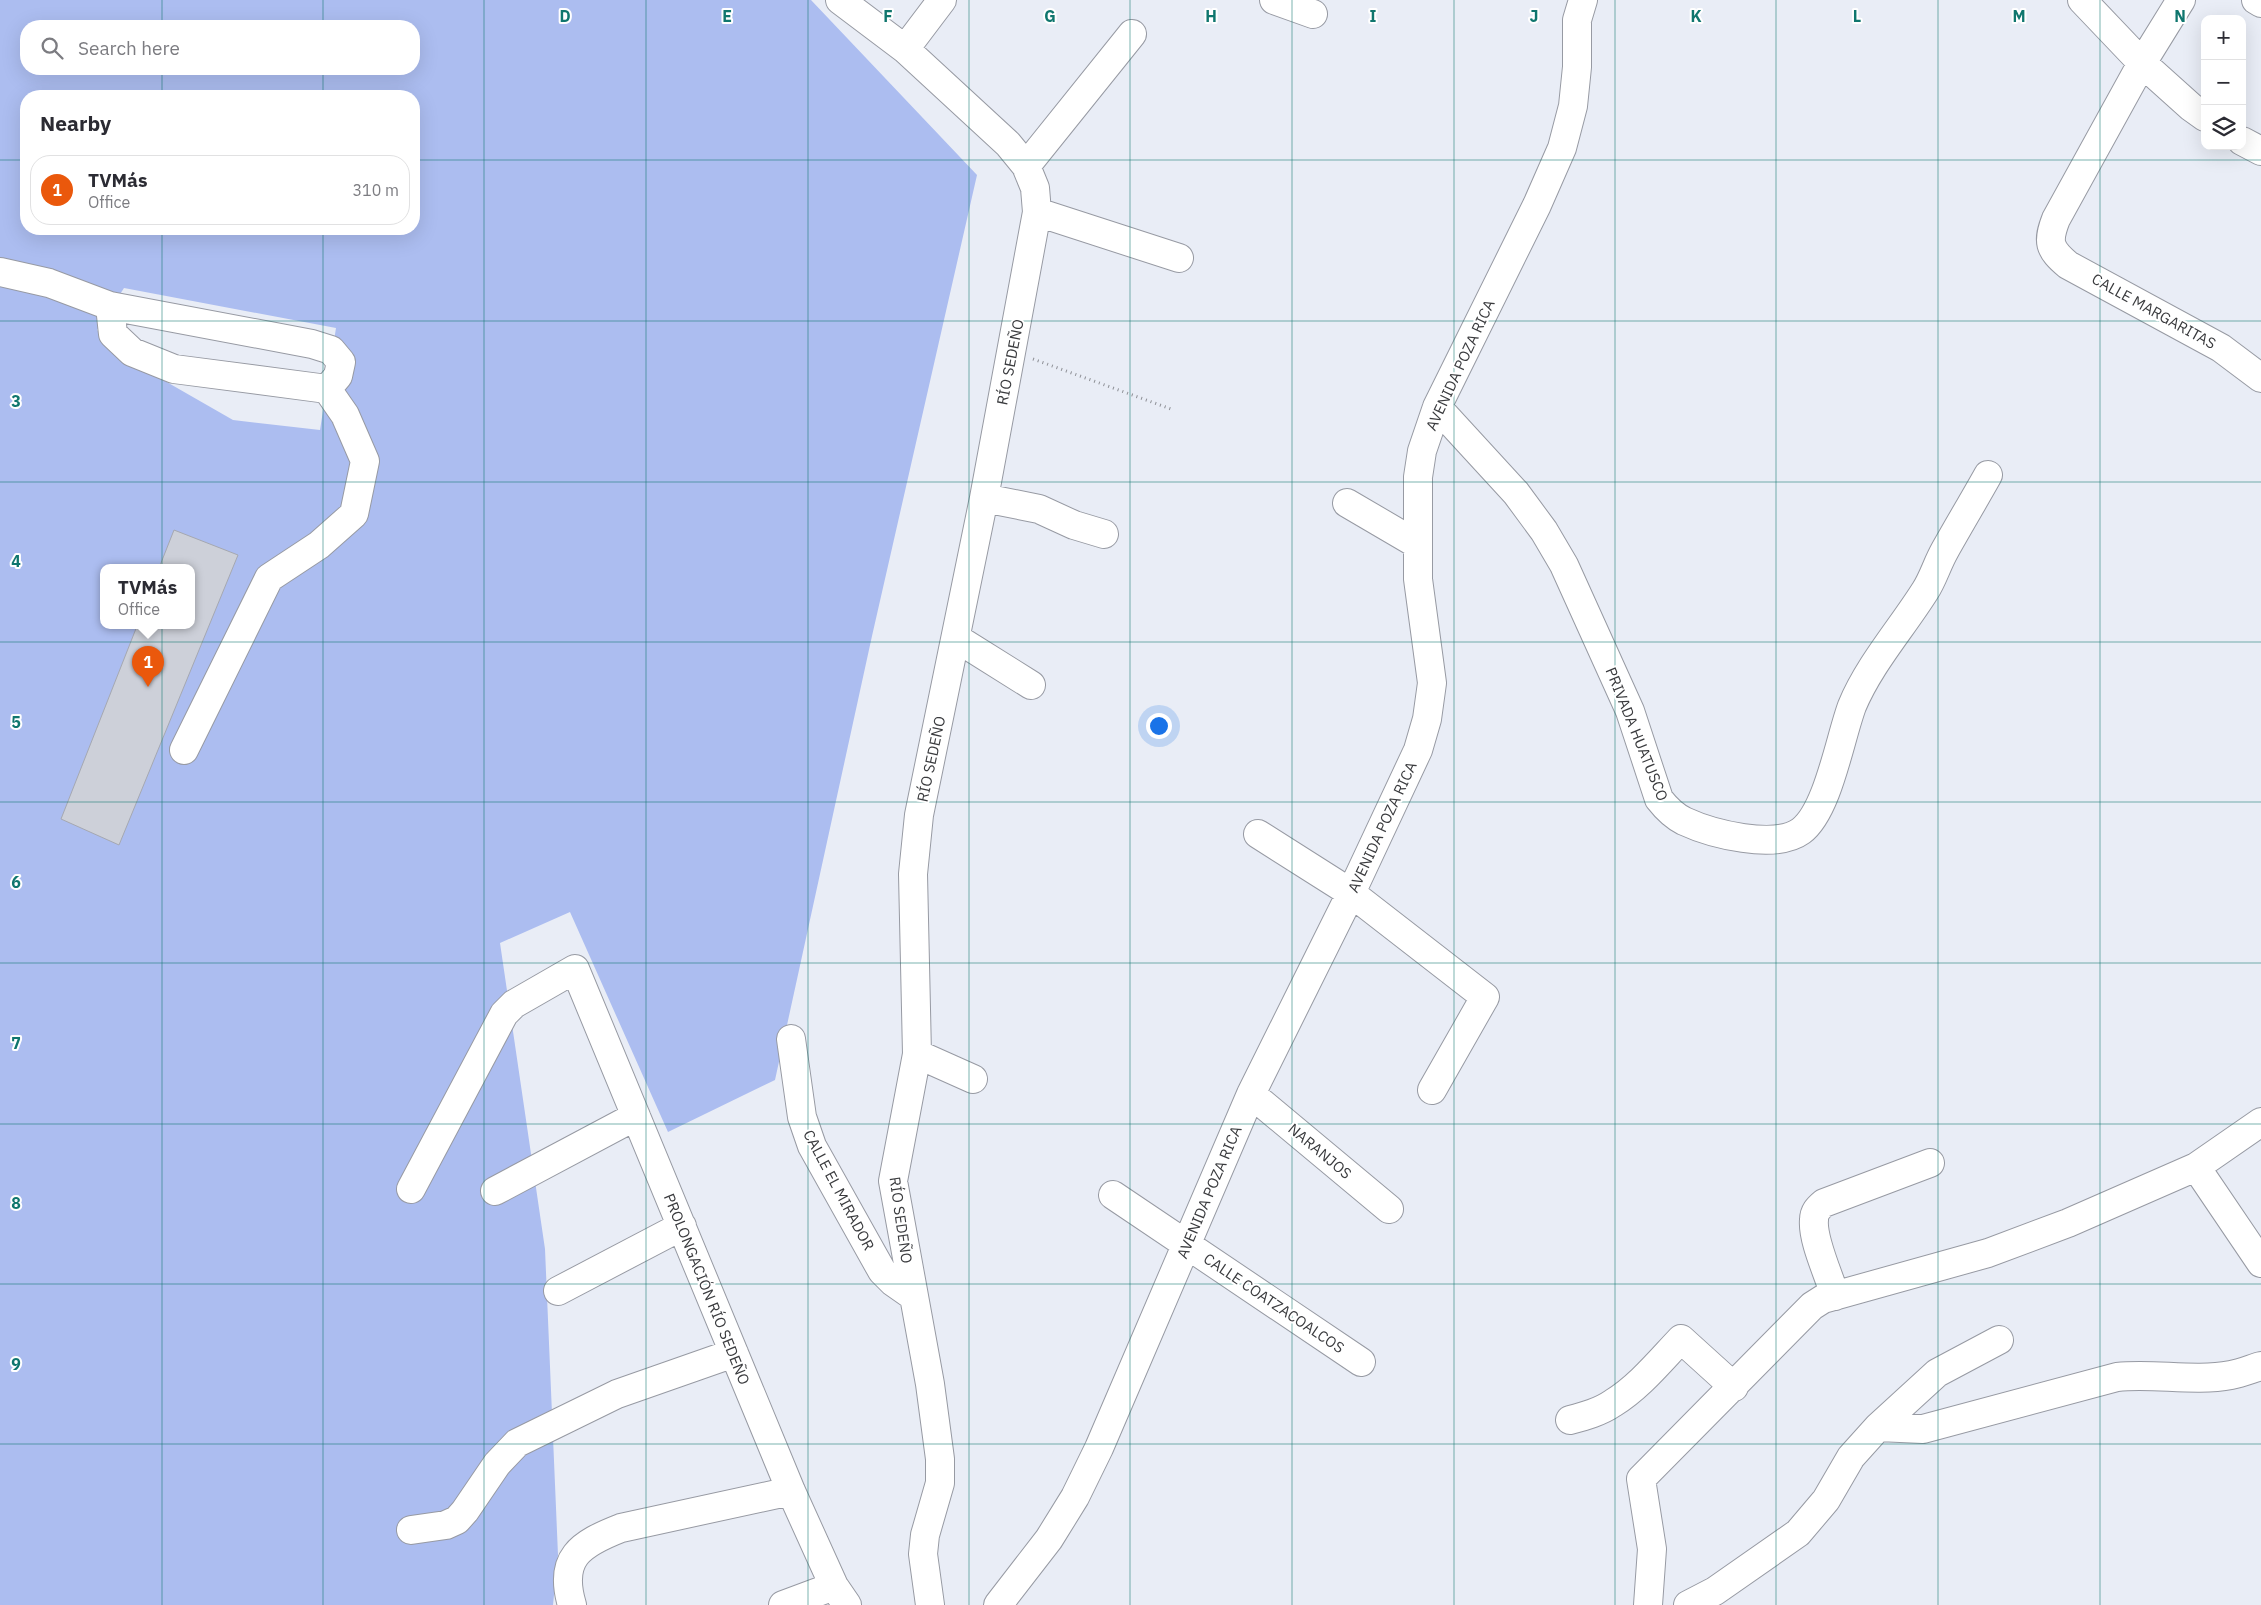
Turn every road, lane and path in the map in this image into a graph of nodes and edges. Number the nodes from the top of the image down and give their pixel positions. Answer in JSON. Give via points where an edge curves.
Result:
{"nodes":[{"id":1,"x":840,"y":0,"type":"edge"},
{"id":2,"x":942,"y":0,"type":"edge"},
{"id":3,"x":1274,"y":0,"type":"edge"},
{"id":4,"x":1582,"y":0,"type":"edge"},
{"id":5,"x":2181,"y":0,"type":"edge"},
{"id":6,"x":2256,"y":0,"type":"edge"},
{"id":7,"x":2086,"y":2,"type":"edge"},
{"id":8,"x":2261,"y":3,"type":"edge"},
{"id":9,"x":1312,"y":14,"type":"dead end"},
{"id":10,"x":1132,"y":34,"type":"dead end"},
{"id":11,"x":904,"y":49,"type":"junction"},
{"id":12,"x":2142,"y":63,"type":"junction"},
{"id":13,"x":2201,"y":114,"type":"edge"},
{"id":14,"x":2246,"y":143,"type":"edge"},
{"id":15,"x":2261,"y":152,"type":"edge"},
{"id":16,"x":1026,"y":166,"type":"junction"},
{"id":17,"x":1037,"y":212,"type":"junction"},
{"id":18,"x":1179,"y":258,"type":"dead end"},
{"id":19,"x":0,"y":272,"type":"edge"},
{"id":20,"x":110,"y":306,"type":"junction"},
{"id":21,"x":1012,"y":351,"type":"junction"},
{"id":22,"x":2261,"y":378,"type":"edge"},
{"id":23,"x":327,"y":389,"type":"junction"},
{"id":24,"x":1437,"y":407,"type":"junction"},
{"id":25,"x":1171,"y":410,"type":"dead end"},
{"id":26,"x":1988,"y":475,"type":"dead end"},
{"id":27,"x":984,"y":498,"type":"junction"},
{"id":28,"x":1347,"y":502,"type":"dead end"},
{"id":29,"x":1104,"y":534,"type":"dead end"},
{"id":30,"x":1417,"y":544,"type":"junction"},
{"id":31,"x":956,"y":638,"type":"junction"},
{"id":32,"x":1031,"y":685,"type":"dead end"},
{"id":33,"x":184,"y":750,"type":"dead end"},
{"id":34,"x":1258,"y":834,"type":"dead end"},
{"id":35,"x":1352,"y":893,"type":"junction"},
{"id":36,"x":791,"y":1039,"type":"dead end"},
{"id":37,"x":917,"y":1054,"type":"junction"},
{"id":38,"x":972,"y":1079,"type":"dead end"},
{"id":39,"x":1432,"y":1090,"type":"dead end"},
{"id":40,"x":1251,"y":1094,"type":"junction"},
{"id":41,"x":636,"y":1116,"type":"junction"},
{"id":42,"x":2261,"y":1122,"type":"edge"},
{"id":43,"x":1930,"y":1163,"type":"dead end"},
{"id":44,"x":2196,"y":1167,"type":"junction"},
{"id":45,"x":411,"y":1189,"type":"dead end"},
{"id":46,"x":496,"y":1191,"type":"dead end"},
{"id":47,"x":1113,"y":1194,"type":"dead end"},
{"id":48,"x":1389,"y":1209,"type":"dead end"},
{"id":49,"x":682,"y":1226,"type":"junction"},
{"id":50,"x":1187,"y":1243,"type":"junction"},
{"id":51,"x":2261,"y":1263,"type":"edge"},
{"id":52,"x":558,"y":1291,"type":"dead end"},
{"id":53,"x":913,"y":1296,"type":"junction"},
{"id":54,"x":1835,"y":1296,"type":"junction"},
{"id":55,"x":1999,"y":1340,"type":"dead end"},
{"id":56,"x":734,"y":1353,"type":"junction"},
{"id":57,"x":1362,"y":1362,"type":"dead end"},
{"id":58,"x":2261,"y":1366,"type":"edge"},
{"id":59,"x":1734,"y":1387,"type":"junction"},
{"id":60,"x":1570,"y":1420,"type":"dead end"},
{"id":61,"x":1878,"y":1427,"type":"junction"},
{"id":62,"x":791,"y":1491,"type":"junction"},
{"id":63,"x":411,"y":1530,"type":"dead end"},
{"id":64,"x":840,"y":1596,"type":"edge"},
{"id":65,"x":572,"y":1605,"type":"edge"},
{"id":66,"x":783,"y":1605,"type":"edge"},
{"id":67,"x":930,"y":1605,"type":"edge"},
{"id":68,"x":998,"y":1605,"type":"edge"},
{"id":69,"x":1648,"y":1605,"type":"edge"},
{"id":70,"x":1688,"y":1605,"type":"edge"}],
"edges":[{"from":1,"to":11,"type":"street","name":"RÍO SEDEÑO"},
{"from":2,"to":11,"type":"street"},
{"from":3,"to":9,"type":"street"},
{"from":4,"to":24,"type":"street","name":"AVENIDA POZA RICA","via":[[1577,20],[1573,106],[1562,148]]},
{"from":5,"to":12,"type":"street"},
{"from":6,"to":8,"type":"street"},
{"from":7,"to":12,"type":"street"},
{"from":10,"to":16,"type":"street"},
{"from":11,"to":16,"type":"street","name":"RÍO SEDEÑO","via":[[1008,144]]},
{"from":12,"to":13,"type":"street"},
{"from":12,"to":22,"type":"street","name":"CALLE MARGARITAS","via":[[2056,219],[2050,243],[2056,254],[2068,264],[2221,348]]},
{"from":14,"to":15,"type":"street"},
{"from":16,"to":17,"type":"street","name":"RÍO SEDEÑO","via":[[1035,188]]},
{"from":17,"to":18,"type":"street"},
{"from":17,"to":21,"type":"street","name":"RÍO SEDEÑO"},
{"from":19,"to":20,"type":"street","via":[[50,283]]},
{"from":20,"to":23,"type":"street","via":[[114,334],[132,352],[174,370]]},
{"from":20,"to":23,"type":"street","via":[[331,350],[341,362],[338,376]]},
{"from":21,"to":25,"type":"path"},
{"from":21,"to":27,"type":"street","name":"RÍO SEDEÑO"},
{"from":23,"to":33,"type":"street","via":[[345,414],[365,461],[354,514],[319,545],[269,578]]},
{"from":24,"to":26,"type":"street","name":"PRIVADA HUATUSCO","via":[[1516,493],[1564,565],[1630,711],[1659,799],[1668,811],[1684,821],[1720,834],[1754,839],[1783,839],[1801,831],[1814,817],[1852,706],[1863,684],[1927,589]]},
{"from":24,"to":30,"type":"street","name":"AVENIDA POZA RICA","via":[[1426,436],[1418,476]]},
{"from":27,"to":29,"type":"street","via":[[1039,510]]},
{"from":27,"to":31,"type":"street","name":"RÍO SEDEÑO"},
{"from":28,"to":30,"type":"street"},
{"from":30,"to":35,"type":"street","name":"AVENIDA POZA RICA","via":[[1418,579],[1432,683],[1427,719],[1418,750]]},
{"from":31,"to":32,"type":"street"},
{"from":31,"to":37,"type":"street","name":"RÍO SEDEÑO","via":[[915,846]]},
{"from":34,"to":35,"type":"street"},
{"from":35,"to":39,"type":"street","via":[[1485,997]]},
{"from":35,"to":40,"type":"street","name":"AVENIDA POZA RICA"},
{"from":36,"to":53,"type":"street","name":"CALLE EL MIRADOR","via":[[802,1117],[812,1146],[882,1271]]},
{"from":37,"to":38,"type":"street"},
{"from":37,"to":53,"type":"street","name":"RÍO SEDEÑO","via":[[892,1181]]},
{"from":40,"to":48,"type":"street","name":"NARANJOS"},
{"from":40,"to":50,"type":"street","name":"AVENIDA POZA RICA"},
{"from":41,"to":45,"type":"street","name":"PROLONGACIÓN RÍO SEDEÑO","via":[[575,969],[514,1004],[504,1014]]},
{"from":41,"to":46,"type":"street"},
{"from":41,"to":49,"type":"street","name":"PROLONGACIÓN RÍO SEDEÑO"},
{"from":42,"to":44,"type":"street"},
{"from":43,"to":54,"type":"street","via":[[1816,1210],[1814,1233]]},
{"from":44,"to":51,"type":"street"},
{"from":44,"to":54,"type":"street","via":[[2068,1223],[1988,1252]]},
{"from":47,"to":50,"type":"street","name":"CALLE COATZACOALCOS"},
{"from":49,"to":52,"type":"street"},
{"from":49,"to":56,"type":"street","name":"PROLONGACIÓN RÍO SEDEÑO"},
{"from":50,"to":57,"type":"street","name":"CALLE COATZACOALCOS"},
{"from":50,"to":68,"type":"street","name":"AVENIDA POZA RICA","via":[[1075,1497],[1049,1539]]},
{"from":53,"to":67,"type":"street","name":"RÍO SEDEÑO","via":[[940,1459],[940,1483],[923,1554]]},
{"from":54,"to":59,"type":"street","via":[[1812,1306]]},
{"from":55,"to":61,"type":"street","via":[[1937,1373]]},
{"from":56,"to":62,"type":"street","name":"PROLONGACIÓN RÍO SEDEÑO"},
{"from":56,"to":63,"type":"street","via":[[617,1394],[517,1443],[497,1464],[457,1520],[446,1525]]},
{"from":58,"to":61,"type":"street","via":[[2231,1375],[2205,1377],[2117,1377],[1923,1429]]},
{"from":59,"to":60,"type":"street","via":[[1681,1339],[1632,1389],[1613,1403]]},
{"from":59,"to":69,"type":"street","via":[[1641,1479],[1652,1549]]},
{"from":61,"to":70,"type":"street","via":[[1850,1457],[1826,1500],[1798,1533],[1715,1591]]},
{"from":62,"to":64,"type":"street","name":"PROLONGACIÓN RÍO SEDEÑO"},
{"from":62,"to":65,"type":"street","via":[[621,1528],[595,1538],[577,1554],[567,1574]]},
{"from":64,"to":66,"type":"street"}]}
